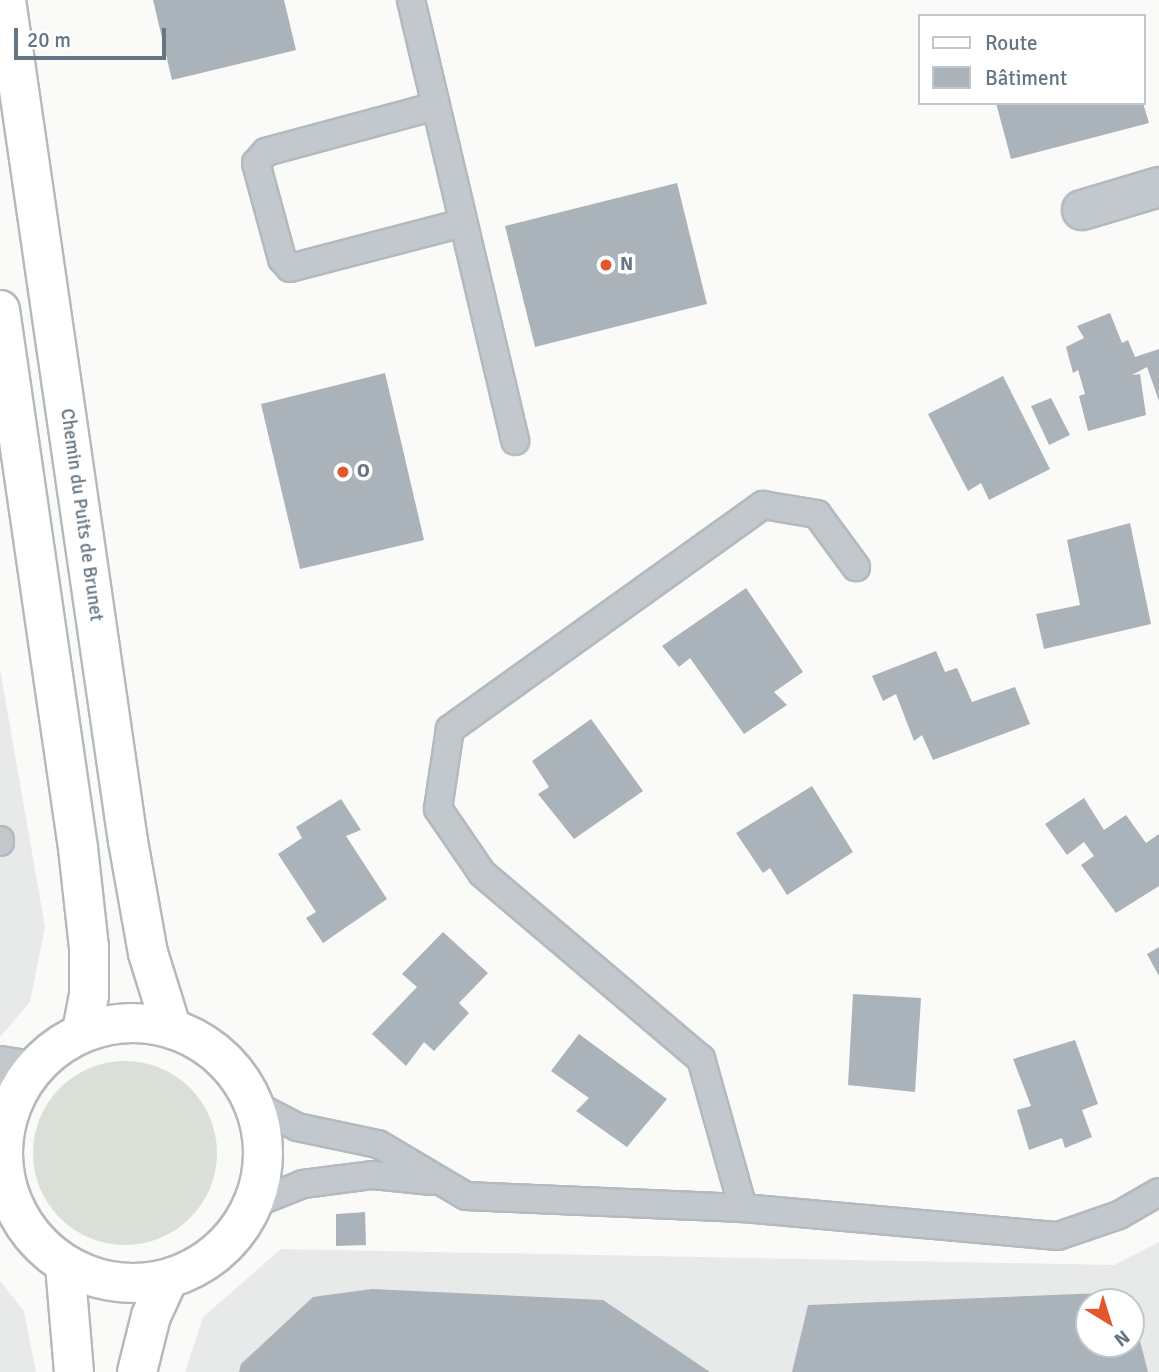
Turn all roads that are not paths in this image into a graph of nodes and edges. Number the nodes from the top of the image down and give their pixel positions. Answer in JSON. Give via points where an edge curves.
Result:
{"nodes":[{"id":1,"x":6,"y":0,"type":"edge"},
{"id":2,"x":411,"y":0,"type":"edge"},
{"id":3,"x":436,"y":106,"type":"junction"},
{"id":4,"x":1159,"y":187,"type":"edge"},
{"id":5,"x":1082,"y":210,"type":"dead end"},
{"id":6,"x":463,"y":223,"type":"junction"},
{"id":7,"x":0,"y":310,"type":"edge"},
{"id":8,"x":515,"y":441,"type":"dead end"},
{"id":9,"x":856,"y":567,"type":"dead end"},
{"id":10,"x":171,"y":1027,"type":"junction"},
{"id":11,"x":82,"y":1032,"type":"junction"},
{"id":12,"x":15,"y":1069,"type":"edge"},
{"id":13,"x":255,"y":1105,"type":"junction"},
{"id":14,"x":438,"y":1182,"type":"junction"},
{"id":15,"x":4,"y":1187,"type":"edge"},
{"id":16,"x":1159,"y":1192,"type":"edge"},
{"id":17,"x":253,"y":1204,"type":"junction"},
{"id":18,"x":743,"y":1208,"type":"junction"},
{"id":19,"x":65,"y":1265,"type":"junction"},
{"id":20,"x":168,"y":1279,"type":"junction"},
{"id":21,"x":74,"y":1372,"type":"edge"},
{"id":22,"x":137,"y":1372,"type":"edge"}],
"edges":[{"from":1,"to":10,"type":"street","name":"Chemin du Puits de Brunet","via":[[128,841],[148,953]]},
{"from":2,"to":3,"type":"lane"},
{"from":3,"to":6,"type":"lane"},
{"from":3,"to":6,"type":"lane","via":[[266,152],[256,163],[282,259],[290,268]]},
{"from":4,"to":5,"type":"street"},
{"from":6,"to":8,"type":"lane"},
{"from":7,"to":11,"type":"street","via":[[80,873],[89,959]]},
{"from":9,"to":18,"type":"lane","via":[[817,514],[763,505],[450,729],[438,809],[482,873],[701,1059]]},
{"from":10,"to":11,"type":"street","via":[[142,1022]]},
{"from":10,"to":13,"type":"street","via":[[222,1056]]},
{"from":11,"to":12,"type":"street"},
{"from":12,"to":15,"type":"street","via":[[2,1159]]},
{"from":13,"to":14,"type":"lane","via":[[298,1127],[378,1144]]},
{"from":13,"to":17,"type":"street","via":[[263,1137],[262,1171]]},
{"from":14,"to":17,"type":"lane","via":[[373,1175],[303,1184]]},
{"from":14,"to":18,"type":"lane","via":[[466,1196]]},
{"from":15,"to":19,"type":"street","via":[[39,1245]]},
{"from":16,"to":18,"type":"lane","via":[[1119,1215],[1058,1236]]},
{"from":17,"to":20,"type":"street","via":[[232,1237],[204,1263]]},
{"from":19,"to":20,"type":"street","via":[[97,1279],[132,1284]]},
{"from":19,"to":21,"type":"street"},
{"from":20,"to":22,"type":"street"}]}
